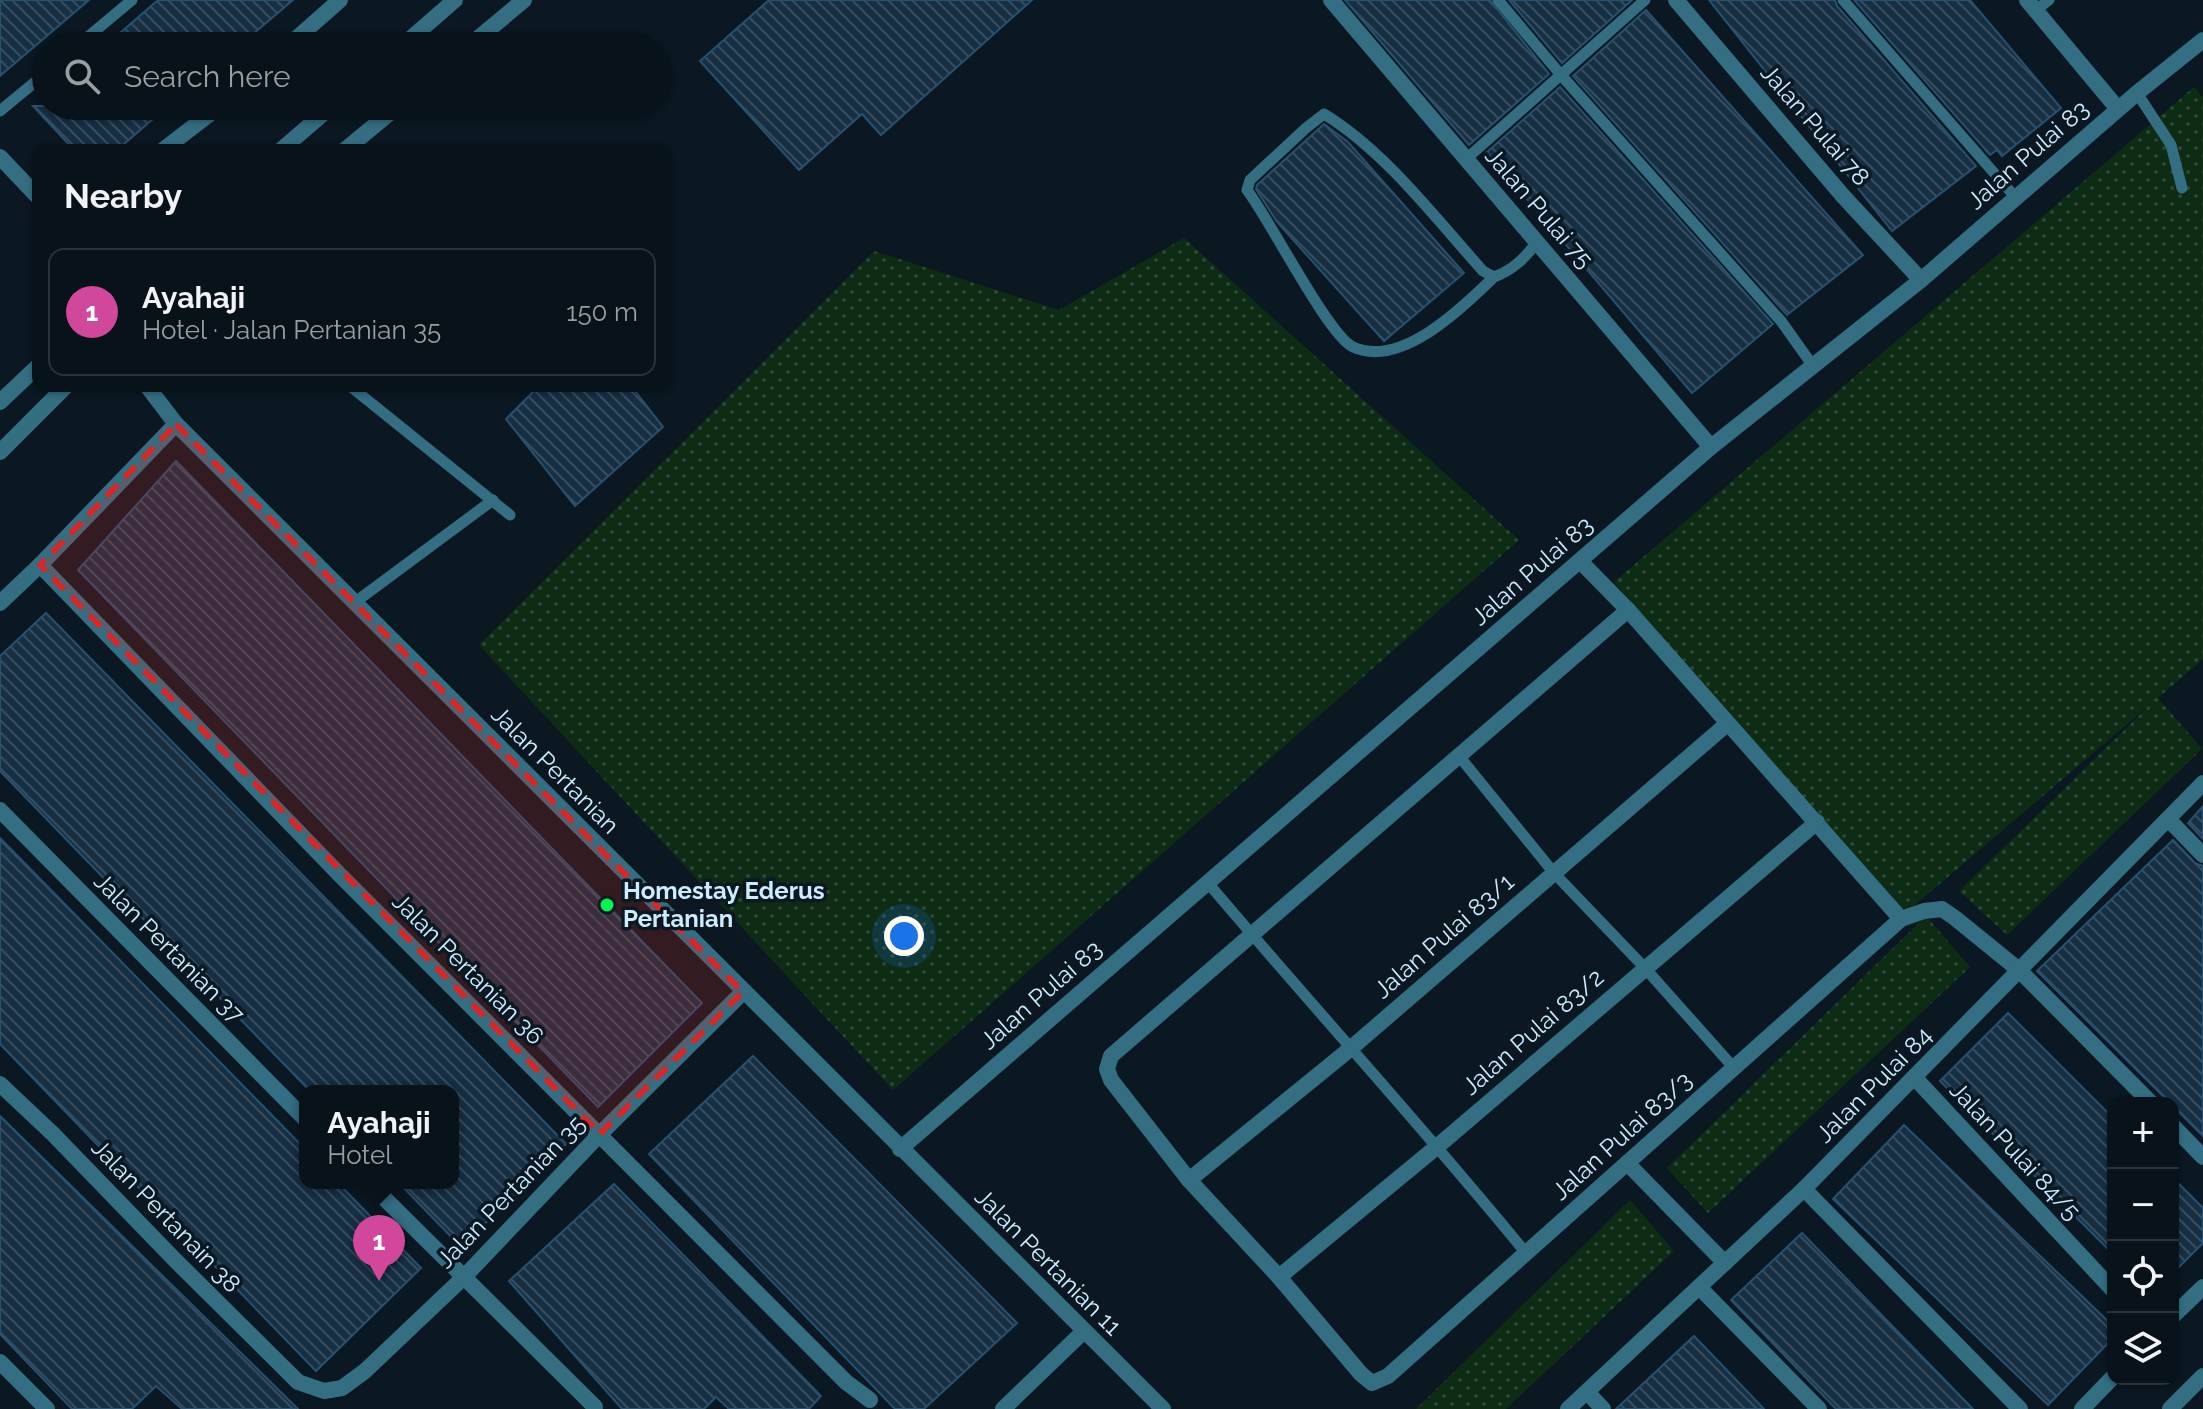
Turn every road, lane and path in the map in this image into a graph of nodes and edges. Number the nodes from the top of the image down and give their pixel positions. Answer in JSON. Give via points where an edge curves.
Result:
{"nodes":[{"id":1,"x":132,"y":0,"type":"edge"},
{"id":2,"x":340,"y":0,"type":"edge"},
{"id":3,"x":455,"y":0,"type":"edge"},
{"id":4,"x":524,"y":0,"type":"edge"},
{"id":5,"x":1331,"y":0,"type":"edge"},
{"id":6,"x":1498,"y":0,"type":"edge"},
{"id":7,"x":1645,"y":0,"type":"edge"},
{"id":8,"x":1676,"y":0,"type":"edge"},
{"id":9,"x":1843,"y":0,"type":"edge"},
{"id":10,"x":2038,"y":3,"type":"edge"},
{"id":11,"x":94,"y":32,"type":"edge"},
{"id":12,"x":304,"y":32,"type":"edge"},
{"id":13,"x":418,"y":32,"type":"edge"},
{"id":14,"x":486,"y":32,"type":"edge"},
{"id":15,"x":2203,"y":40,"type":"edge"},
{"id":16,"x":1561,"y":75,"type":"junction"},
{"id":17,"x":32,"y":85,"type":"edge"},
{"id":18,"x":2137,"y":93,"type":"junction"},
{"id":19,"x":2118,"y":109,"type":"junction"},
{"id":20,"x":0,"y":111,"type":"edge"},
{"id":21,"x":202,"y":120,"type":"edge"},
{"id":22,"x":316,"y":120,"type":"edge"},
{"id":23,"x":383,"y":120,"type":"edge"},
{"id":24,"x":171,"y":144,"type":"edge"},
{"id":25,"x":288,"y":144,"type":"edge"},
{"id":26,"x":357,"y":144,"type":"edge"},
{"id":27,"x":0,"y":157,"type":"edge"},
{"id":28,"x":1465,"y":160,"type":"junction"},
{"id":29,"x":2182,"y":188,"type":"dead end"},
{"id":30,"x":32,"y":191,"type":"edge"},
{"id":31,"x":2016,"y":198,"type":"junction"},
{"id":32,"x":1537,"y":242,"type":"junction"},
{"id":33,"x":1494,"y":277,"type":"junction"},
{"id":34,"x":1921,"y":280,"type":"junction"},
{"id":35,"x":1813,"y":366,"type":"junction"},
{"id":36,"x":32,"y":372,"type":"edge"},
{"id":37,"x":60,"y":392,"type":"edge"},
{"id":38,"x":152,"y":392,"type":"edge"},
{"id":39,"x":358,"y":392,"type":"edge"},
{"id":40,"x":0,"y":402,"type":"edge"},
{"id":41,"x":176,"y":424,"type":"junction"},
{"id":42,"x":1711,"y":447,"type":"junction"},
{"id":43,"x":0,"y":452,"type":"edge"},
{"id":44,"x":493,"y":500,"type":"junction"},
{"id":45,"x":510,"y":515,"type":"dead end"},
{"id":46,"x":1580,"y":561,"type":"junction"},
{"id":47,"x":40,"y":565,"type":"junction"},
{"id":48,"x":0,"y":603,"type":"edge"},
{"id":49,"x":354,"y":603,"type":"junction"},
{"id":50,"x":1628,"y":610,"type":"junction"},
{"id":51,"x":1727,"y":724,"type":"junction"},
{"id":52,"x":1459,"y":756,"type":"junction"},
{"id":53,"x":2203,"y":783,"type":"edge"},
{"id":54,"x":0,"y":810,"type":"edge"},
{"id":55,"x":2169,"y":820,"type":"junction"},
{"id":56,"x":1817,"y":822,"type":"junction"},
{"id":57,"x":2203,"y":855,"type":"edge"},
{"id":58,"x":1554,"y":873,"type":"junction"},
{"id":59,"x":1208,"y":883,"type":"junction"},
{"id":60,"x":1901,"y":919,"type":"junction"},
{"id":61,"x":1252,"y":935,"type":"junction"},
{"id":62,"x":1644,"y":967,"type":"junction"},
{"id":63,"x":2019,"y":970,"type":"junction"},
{"id":64,"x":743,"y":992,"type":"junction"},
{"id":65,"x":1350,"y":1049,"type":"junction"},
{"id":66,"x":1734,"y":1068,"type":"junction"},
{"id":67,"x":1915,"y":1078,"type":"junction"},
{"id":68,"x":0,"y":1084,"type":"edge"},
{"id":69,"x":2145,"y":1097,"type":"edge"},
{"id":70,"x":299,"y":1113,"type":"edge"},
{"id":71,"x":2179,"y":1132,"type":"edge"},
{"id":72,"x":600,"y":1134,"type":"junction"},
{"id":73,"x":1439,"y":1145,"type":"junction"},
{"id":74,"x":900,"y":1149,"type":"junction"},
{"id":75,"x":2203,"y":1157,"type":"edge"},
{"id":76,"x":1627,"y":1163,"type":"junction"},
{"id":77,"x":1189,"y":1180,"type":"junction"},
{"id":78,"x":375,"y":1189,"type":"edge"},
{"id":79,"x":1804,"y":1189,"type":"junction"},
{"id":80,"x":1526,"y":1253,"type":"junction"},
{"id":81,"x":1725,"y":1263,"type":"junction"},
{"id":82,"x":464,"y":1277,"type":"junction"},
{"id":83,"x":1279,"y":1277,"type":"junction"},
{"id":84,"x":2107,"y":1284,"type":"edge"},
{"id":85,"x":1699,"y":1287,"type":"junction"},
{"id":86,"x":2203,"y":1287,"type":"edge"},
{"id":87,"x":2176,"y":1313,"type":"edge"},
{"id":88,"x":1084,"y":1331,"type":"junction"},
{"id":89,"x":0,"y":1362,"type":"edge"},
{"id":90,"x":2203,"y":1376,"type":"edge"},
{"id":91,"x":298,"y":1382,"type":"joint"},
{"id":92,"x":2107,"y":1383,"type":"edge"},
{"id":93,"x":1587,"y":1392,"type":"junction"},
{"id":94,"x":870,"y":1400,"type":"dead end"},
{"id":95,"x":595,"y":1407,"type":"edge"},
{"id":96,"x":47,"y":1409,"type":"edge"},
{"id":97,"x":1003,"y":1409,"type":"edge"},
{"id":98,"x":1163,"y":1409,"type":"edge"},
{"id":99,"x":1568,"y":1409,"type":"edge"},
{"id":100,"x":1603,"y":1409,"type":"edge"},
{"id":101,"x":1819,"y":1409,"type":"edge"},
{"id":102,"x":2020,"y":1409,"type":"edge"},
{"id":103,"x":2082,"y":1409,"type":"edge"},
{"id":104,"x":2170,"y":1409,"type":"edge"}],
"edges":[{"from":1,"to":11,"type":"lane"},
{"from":2,"to":12,"type":"street"},
{"from":3,"to":13,"type":"street"},
{"from":4,"to":14,"type":"street"},
{"from":5,"to":28,"type":"street","name":"Jalan Pulai 75"},
{"from":6,"to":16,"type":"lane"},
{"from":7,"to":16,"type":"lane"},
{"from":8,"to":34,"type":"street","name":"Jalan Pulai 78"},
{"from":9,"to":31,"type":"lane"},
{"from":10,"to":19,"type":"street"},
{"from":15,"to":18,"type":"street","name":"Jalan Pulai 83"},
{"from":16,"to":28,"type":"lane"},
{"from":16,"to":35,"type":"lane","via":[[1781,321]]},
{"from":17,"to":20,"type":"lane"},
{"from":18,"to":19,"type":"street","name":"Jalan Pulai 83"},
{"from":18,"to":29,"type":"lane","via":[[2171,145]]},
{"from":19,"to":31,"type":"street","name":"Jalan Pulai 83"},
{"from":21,"to":24,"type":"street"},
{"from":22,"to":25,"type":"street"},
{"from":23,"to":26,"type":"street"},
{"from":27,"to":30,"type":"street"},
{"from":28,"to":32,"type":"street","name":"Jalan Pulai 75"},
{"from":31,"to":34,"type":"street","name":"Jalan Pulai 83"},
{"from":32,"to":33,"type":"lane","via":[[1525,258]]},
{"from":32,"to":42,"type":"street","name":"Jalan Pulai 75"},
{"from":33,"to":33,"type":"lane","via":[[1411,344],[1381,351],[1351,346],[1332,325],[1247,190],[1250,180],[1324,114],[1372,153]]},
{"from":34,"to":35,"type":"street","name":"Jalan Pulai 83"},
{"from":35,"to":42,"type":"street","name":"Jalan Pulai 83"},
{"from":36,"to":40,"type":"street"},
{"from":37,"to":43,"type":"street"},
{"from":38,"to":41,"type":"street","name":"Jalan Pertanian"},
{"from":39,"to":44,"type":"lane"},
{"from":41,"to":47,"type":"street"},
{"from":41,"to":49,"type":"street","name":"Jalan Pertanian"},
{"from":42,"to":46,"type":"street","name":"Jalan Pulai 83"},
{"from":44,"to":45,"type":"lane"},
{"from":44,"to":49,"type":"lane"},
{"from":46,"to":50,"type":"street"},
{"from":46,"to":59,"type":"street","name":"Jalan Pulai 83"},
{"from":47,"to":48,"type":"street"},
{"from":47,"to":72,"type":"street","name":"Jalan Pertanian 36"},
{"from":49,"to":64,"type":"street","name":"Jalan Pertanian"},
{"from":50,"to":51,"type":"street"},
{"from":50,"to":52,"type":"street"},
{"from":51,"to":56,"type":"street"},
{"from":51,"to":58,"type":"street","name":"Jalan Pulai 83/1"},
{"from":52,"to":58,"type":"lane"},
{"from":52,"to":61,"type":"street"},
{"from":53,"to":55,"type":"street","name":"Jalan Pulai 84"},
{"from":54,"to":70,"type":"street","name":"Jalan Pertanian 37"},
{"from":55,"to":57,"type":"street"},
{"from":55,"to":63,"type":"street","name":"Jalan Pulai 84"},
{"from":56,"to":60,"type":"street"},
{"from":56,"to":62,"type":"street","name":"Jalan Pulai 83/2"},
{"from":58,"to":62,"type":"lane"},
{"from":58,"to":65,"type":"street","name":"Jalan Pulai 83/1"},
{"from":59,"to":61,"type":"lane"},
{"from":59,"to":74,"type":"street","name":"Jalan Pulai 83"},
{"from":60,"to":63,"type":"street","via":[[1942,909]]},
{"from":60,"to":66,"type":"street","name":"Jalan Pulai 83/3"},
{"from":61,"to":65,"type":"lane"},
{"from":61,"to":77,"type":"street","via":[[1111,1056],[1107,1069]]},
{"from":62,"to":66,"type":"lane"},
{"from":62,"to":73,"type":"street","name":"Jalan Pulai 83/2"},
{"from":63,"to":67,"type":"street","name":"Jalan Pulai 84"},
{"from":63,"to":69,"type":"street"},
{"from":64,"to":72,"type":"street","name":"Jalan Pertanian 35"},
{"from":64,"to":74,"type":"street","name":"Jalan Pertanian"},
{"from":65,"to":73,"type":"lane"},
{"from":65,"to":77,"type":"street","name":"Jalan Pulai 83/1"},
{"from":66,"to":76,"type":"street","name":"Jalan Pulai 83/3"},
{"from":67,"to":79,"type":"street","name":"Jalan Pulai 84"},
{"from":67,"to":84,"type":"street","name":"Jalan Pulai 84/5"},
{"from":68,"to":91,"type":"street","name":"Jalan Pertanain 38"},
{"from":71,"to":75,"type":"street"},
{"from":72,"to":82,"type":"street","name":"Jalan Pertanian 35"},
{"from":72,"to":94,"type":"street","name":"Jalan Pertanian 36","via":[[846,1382]]},
{"from":73,"to":80,"type":"lane"},
{"from":73,"to":83,"type":"street","name":"Jalan Pulai 83/2"},
{"from":74,"to":88,"type":"street","name":"Jalan Pertanian 11"},
{"from":76,"to":80,"type":"street","name":"Jalan Pulai 83/3"},
{"from":76,"to":81,"type":"street"},
{"from":77,"to":83,"type":"street"},
{"from":78,"to":82,"type":"street"},
{"from":79,"to":81,"type":"street","name":"Jalan Pulai 84"},
{"from":79,"to":102,"type":"street"},
{"from":80,"to":83,"type":"street","name":"Jalan Pulai 83/3","via":[[1388,1376],[1372,1383]]},
{"from":81,"to":85,"type":"street","name":"Jalan Pulai 84"},
{"from":82,"to":91,"type":"street","name":"Jalan Pertanian 35","via":[[342,1388],[324,1391]]},
{"from":82,"to":95,"type":"street"},
{"from":85,"to":93,"type":"street","name":"Jalan Pulai 84"},
{"from":85,"to":101,"type":"street"},
{"from":86,"to":87,"type":"street"},
{"from":88,"to":97,"type":"street"},
{"from":88,"to":98,"type":"street","name":"Jalan Pertanian 11"},
{"from":89,"to":96,"type":"street"},
{"from":90,"to":104,"type":"street"},
{"from":92,"to":103,"type":"street"},
{"from":93,"to":99,"type":"street","name":"Jalan Pulai 84"},
{"from":93,"to":100,"type":"street"}]}
